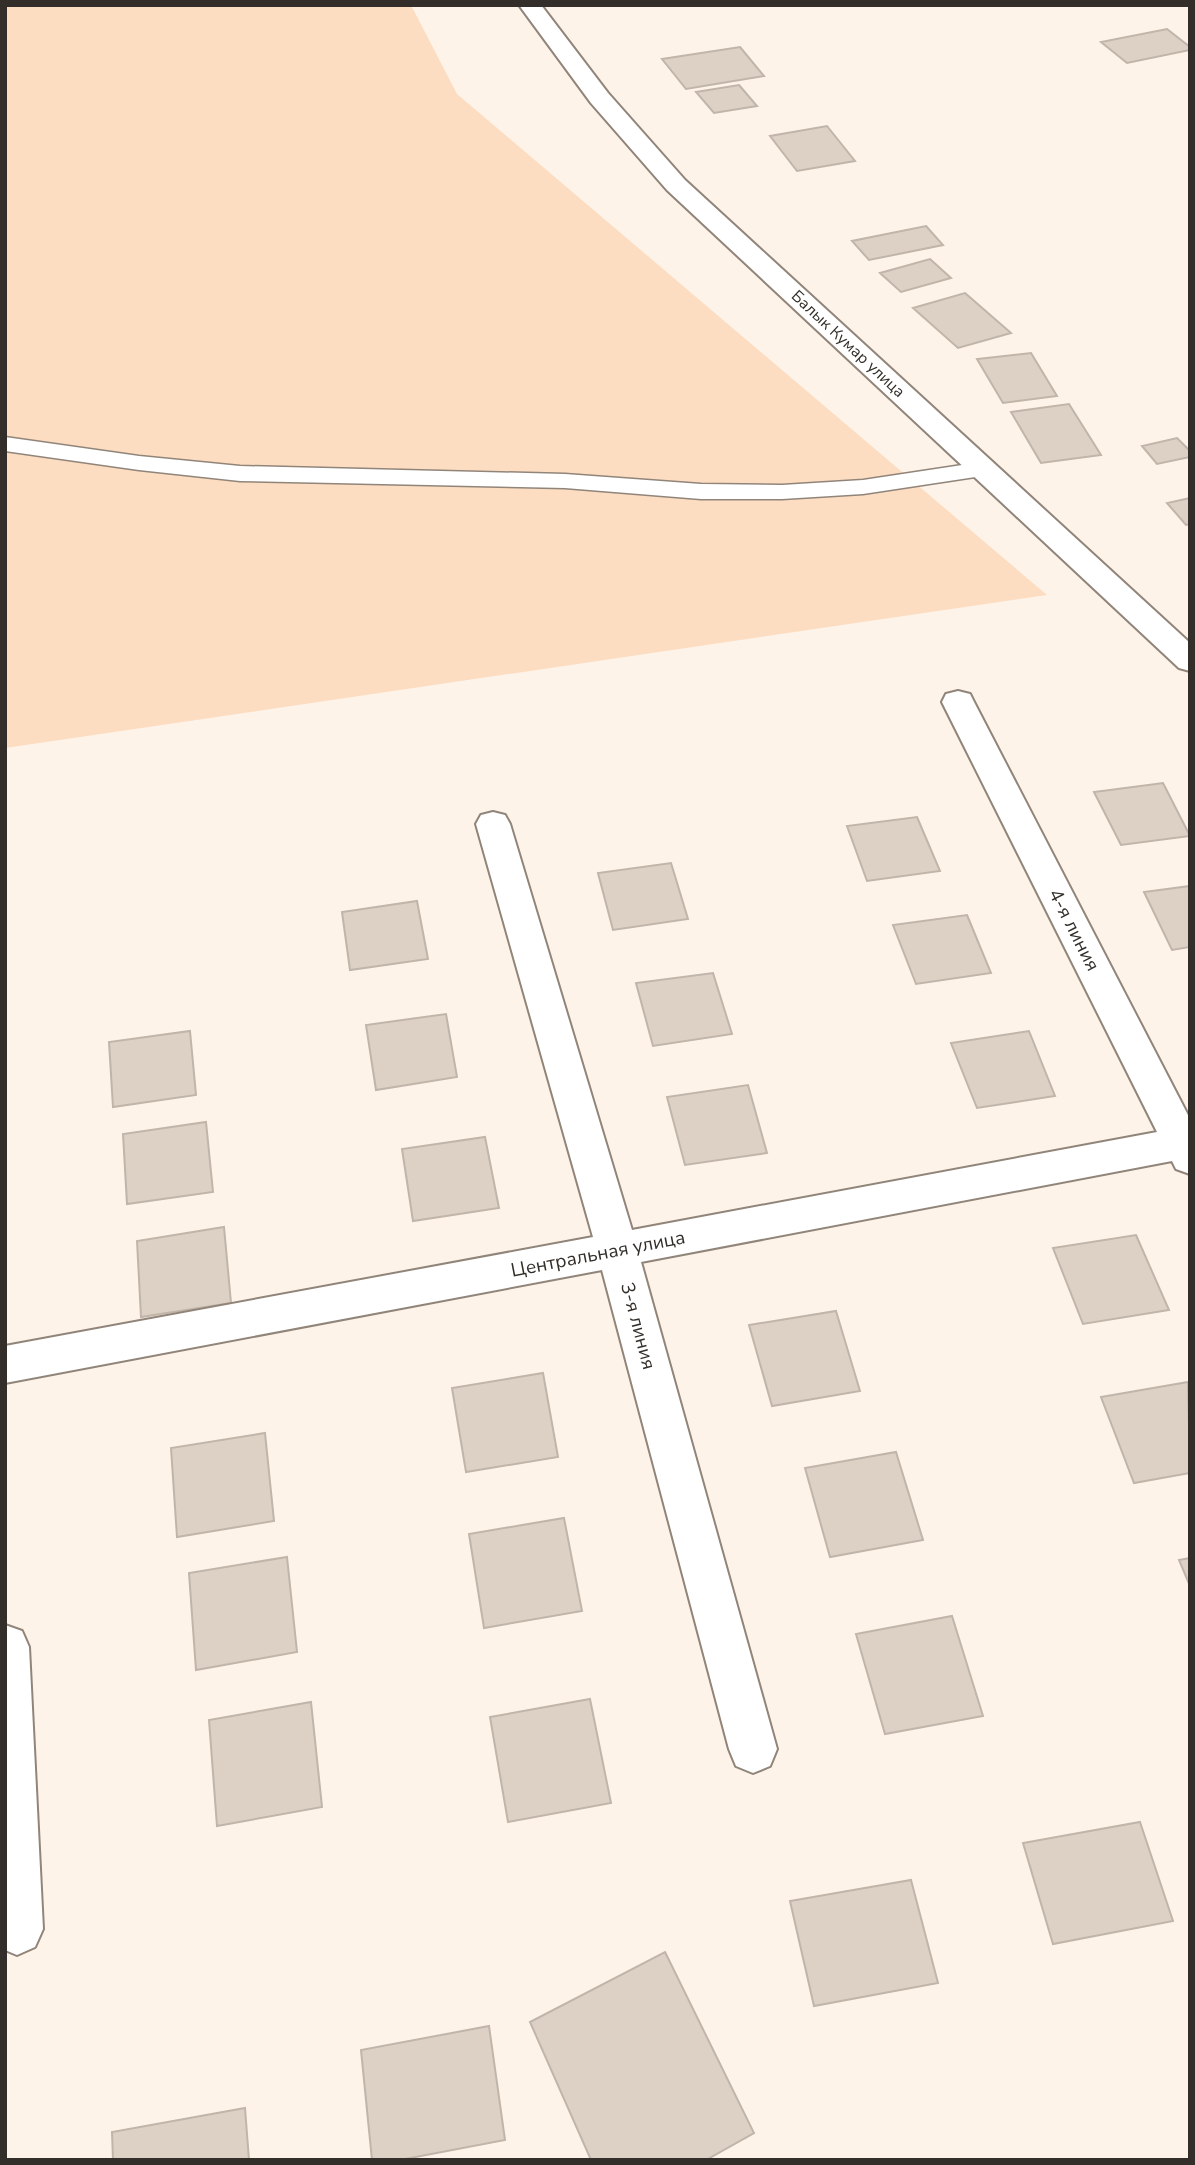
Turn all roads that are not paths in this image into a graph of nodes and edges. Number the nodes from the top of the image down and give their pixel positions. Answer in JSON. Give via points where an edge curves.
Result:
{"nodes":[{"id":1,"x":530,"y":5,"type":"edge"},
{"id":2,"x":5,"y":444,"type":"edge"},
{"id":3,"x":982,"y":468,"type":"junction"},
{"id":4,"x":1190,"y":660,"type":"edge"},
{"id":5,"x":958,"y":702,"type":"dead end"},
{"id":6,"x":494,"y":824,"type":"dead end"},
{"id":7,"x":1187,"y":1148,"type":"edge"},
{"id":8,"x":617,"y":1250,"type":"junction"},
{"id":9,"x":5,"y":1365,"type":"edge"},
{"id":10,"x":5,"y":1647,"type":"edge"},
{"id":11,"x":753,"y":1749,"type":"dead end"},
{"id":12,"x":17,"y":1929,"type":"dead end"}],
"edges":[{"from":1,"to":3,"type":"street","name":"Балык Кумар улица","via":[[630,138]]},
{"from":2,"to":3,"type":"lane","via":[[272,475],[573,481],[659,490],[858,488]]},
{"from":3,"to":4,"type":"street","name":"Балык Кумар улица"},
{"from":5,"to":7,"type":"street","name":"4-я линия"},
{"from":6,"to":8,"type":"street","name":"3-я линия"},
{"from":7,"to":8,"type":"street","name":"Центральная улица"},
{"from":8,"to":9,"type":"street","name":"Центральная улица"},
{"from":8,"to":11,"type":"street","name":"3-я линия"},
{"from":10,"to":12,"type":"street"}]}
